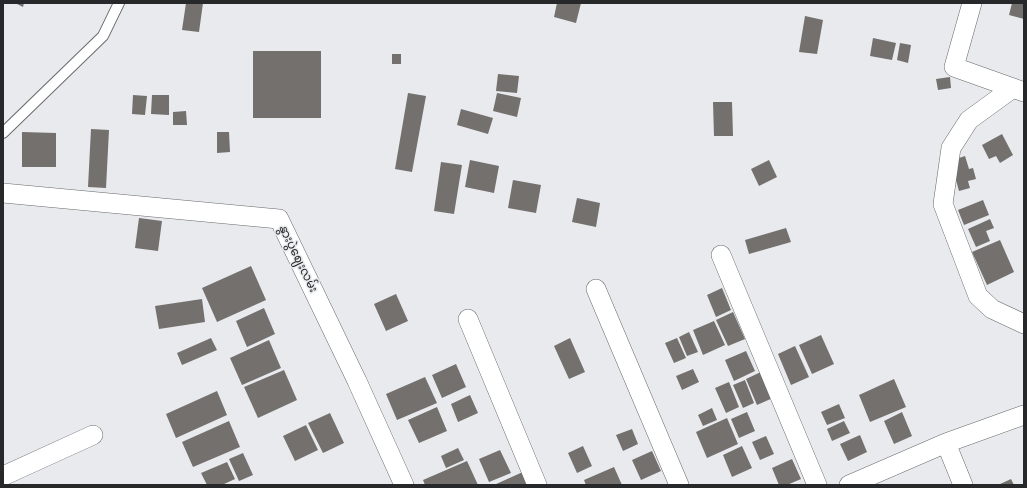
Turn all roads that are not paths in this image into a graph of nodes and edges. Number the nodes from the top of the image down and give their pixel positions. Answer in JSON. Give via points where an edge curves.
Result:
{"nodes":[{"id":1,"x":119,"y":3,"type":"edge"},
{"id":2,"x":972,"y":3,"type":"edge"},
{"id":3,"x":1018,"y":90,"type":"edge"},
{"id":4,"x":3,"y":133,"type":"edge"},
{"id":5,"x":3,"y":193,"type":"edge"},
{"id":6,"x":721,"y":255,"type":"dead end"},
{"id":7,"x":596,"y":290,"type":"dead end"},
{"id":8,"x":468,"y":319,"type":"dead end"},
{"id":9,"x":1024,"y":324,"type":"edge"},
{"id":10,"x":1024,"y":415,"type":"edge"},
{"id":11,"x":93,"y":435,"type":"dead end"},
{"id":12,"x":946,"y":443,"type":"junction"},
{"id":13,"x":3,"y":476,"type":"edge"},
{"id":14,"x":404,"y":485,"type":"edge"},
{"id":15,"x":537,"y":485,"type":"edge"},
{"id":16,"x":679,"y":485,"type":"edge"},
{"id":17,"x":817,"y":485,"type":"edge"},
{"id":18,"x":849,"y":485,"type":"edge"},
{"id":19,"x":962,"y":485,"type":"edge"}],
"edges":[{"from":1,"to":4,"type":"lane","via":[[103,36]]},
{"from":2,"to":3,"type":"street","via":[[954,67]]},
{"from":3,"to":9,"type":"street","via":[[969,120],[951,148],[942,204],[978,296],[992,309]]},
{"from":5,"to":14,"type":"street","name":"နွားပွဲဈေးလမ်း","via":[[279,219]]},
{"from":6,"to":17,"type":"street"},
{"from":7,"to":16,"type":"street"},
{"from":8,"to":15,"type":"street"},
{"from":10,"to":12,"type":"street"},
{"from":11,"to":13,"type":"street"},
{"from":12,"to":18,"type":"street"},
{"from":12,"to":19,"type":"street"}]}
